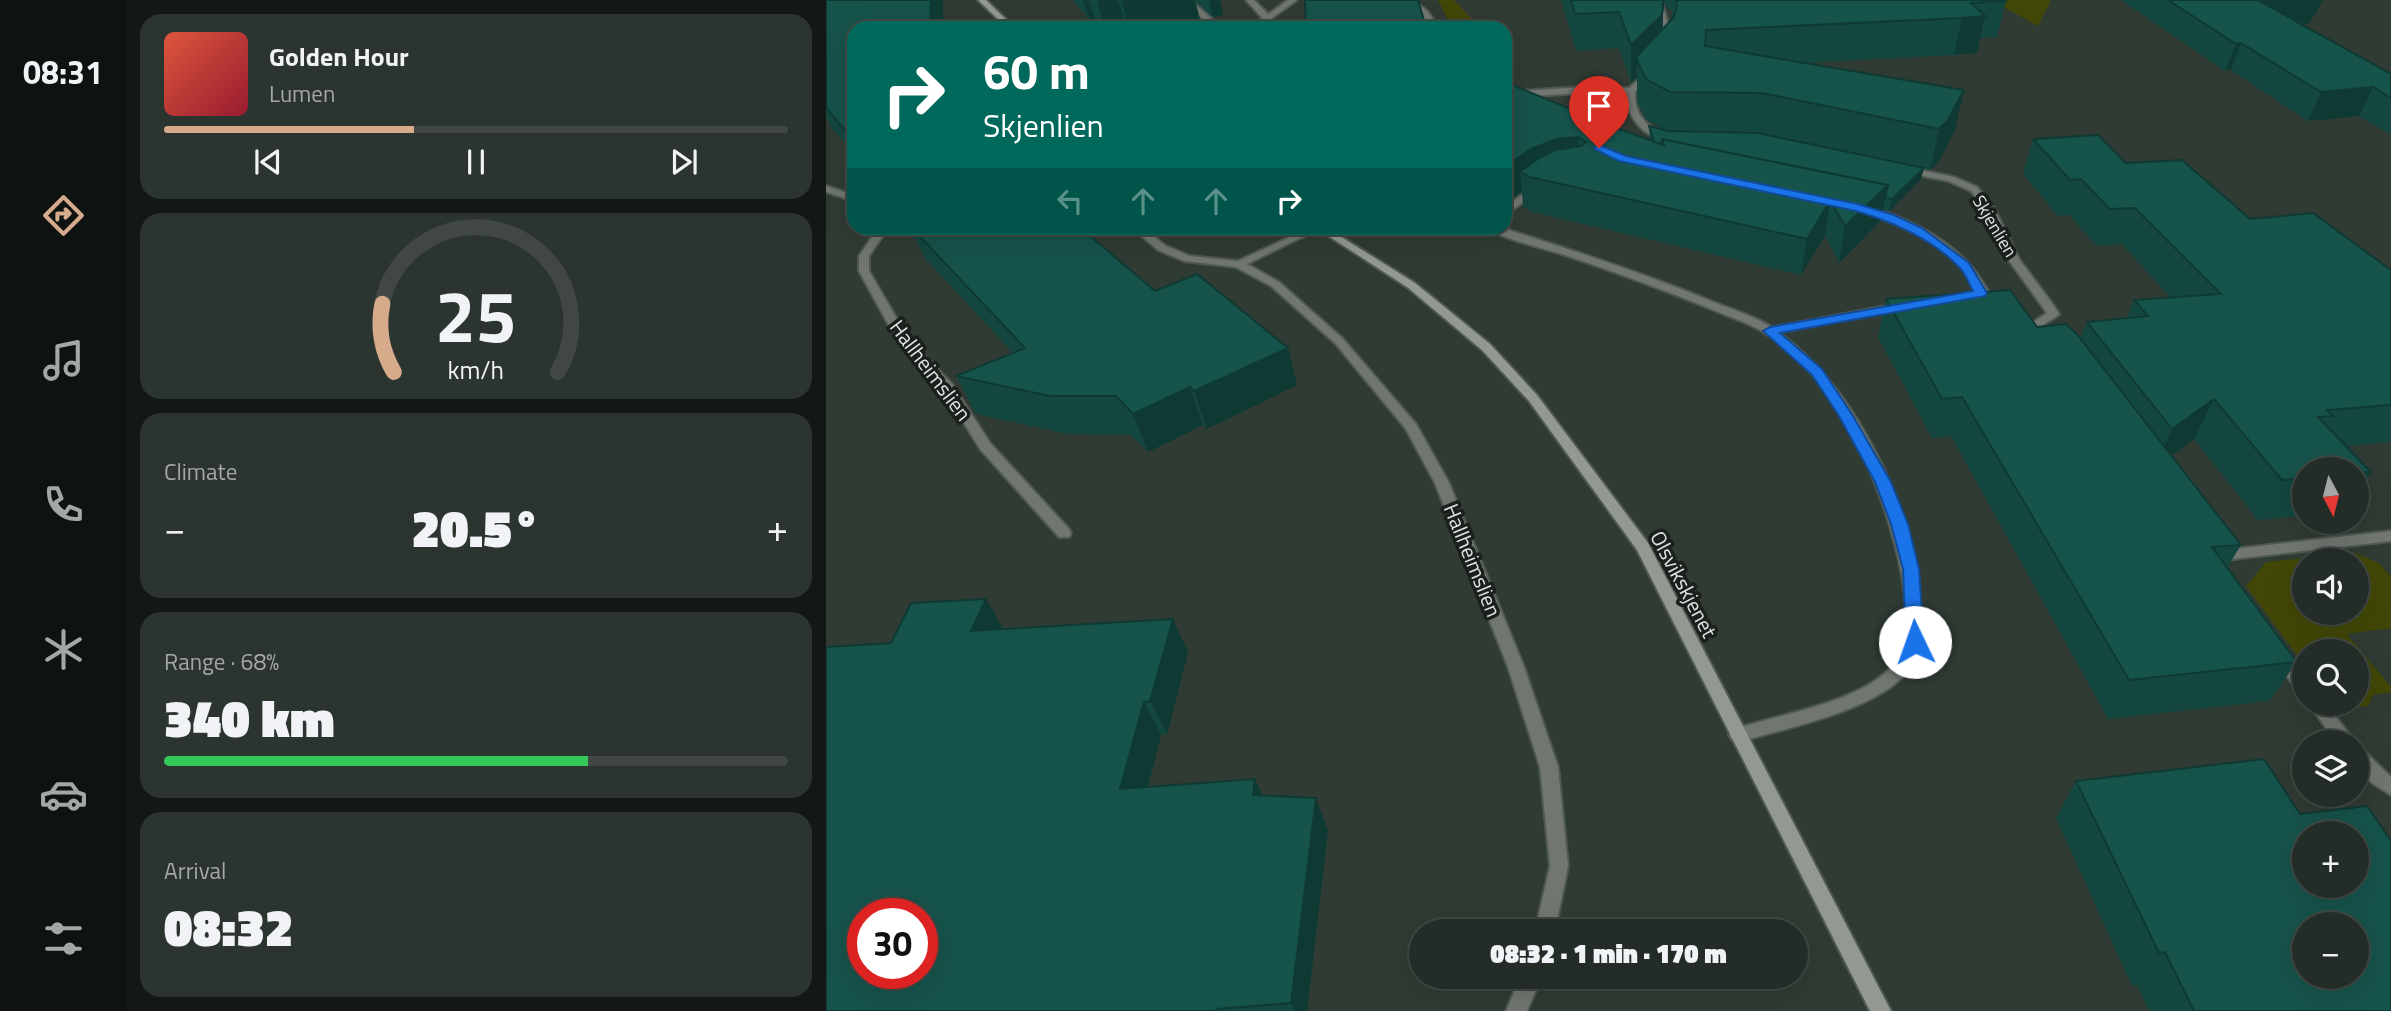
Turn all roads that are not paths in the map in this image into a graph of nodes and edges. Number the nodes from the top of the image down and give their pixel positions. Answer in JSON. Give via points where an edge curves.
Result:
{"nodes":[{"id":1,"x":982,"y":0,"type":"edge"},
{"id":2,"x":1186,"y":0,"type":"edge"},
{"id":3,"x":1250,"y":0,"type":"edge"},
{"id":4,"x":1293,"y":0,"type":"edge"},
{"id":5,"x":1402,"y":0,"type":"edge"},
{"id":6,"x":1657,"y":0,"type":"edge"},
{"id":7,"x":1664,"y":15,"type":"junction"},
{"id":8,"x":1676,"y":15,"type":"edge"},
{"id":9,"x":1266,"y":17,"type":"junction"},
{"id":10,"x":1207,"y":18,"type":"dead end"},
{"id":11,"x":1004,"y":21,"type":"edge"},
{"id":12,"x":1262,"y":21,"type":"edge"},
{"id":13,"x":1431,"y":21,"type":"edge"},
{"id":14,"x":1669,"y":53,"type":"edge"},
{"id":15,"x":1656,"y":68,"type":"edge"},
{"id":16,"x":1631,"y":91,"type":"junction"},
{"id":17,"x":1512,"y":95,"type":"edge"},
{"id":18,"x":1681,"y":137,"type":"edge"},
{"id":19,"x":1892,"y":168,"type":"edge"},
{"id":20,"x":1545,"y":182,"type":"edge"},
{"id":21,"x":826,"y":189,"type":"edge"},
{"id":22,"x":847,"y":196,"type":"edge"},
{"id":23,"x":1512,"y":207,"type":"edge"},
{"id":24,"x":1858,"y":208,"type":"edge"},
{"id":25,"x":1512,"y":234,"type":"edge"},
{"id":26,"x":878,"y":235,"type":"edge"},
{"id":27,"x":1146,"y":235,"type":"edge"},
{"id":28,"x":1303,"y":235,"type":"edge"},
{"id":29,"x":1330,"y":235,"type":"edge"},
{"id":30,"x":1239,"y":264,"type":"junction"},
{"id":31,"x":1916,"y":304,"type":"edge"},
{"id":32,"x":2002,"y":316,"type":"edge"},
{"id":33,"x":1770,"y":331,"type":"junction"},
{"id":34,"x":2028,"y":332,"type":"edge"},
{"id":35,"x":1064,"y":533,"type":"dead end"},
{"id":36,"x":2391,"y":536,"type":"edge"},
{"id":37,"x":2208,"y":557,"type":"edge"},
{"id":38,"x":2273,"y":644,"type":"edge"},
{"id":39,"x":2292,"y":670,"type":"edge"},
{"id":40,"x":2326,"y":716,"type":"edge"},
{"id":41,"x":2337,"y":730,"type":"edge"},
{"id":42,"x":1738,"y":735,"type":"junction"},
{"id":43,"x":2369,"y":768,"type":"edge"},
{"id":44,"x":2391,"y":787,"type":"edge"},
{"id":45,"x":1548,"y":919,"type":"edge"},
{"id":46,"x":1526,"y":989,"type":"edge"},
{"id":47,"x":1516,"y":1011,"type":"edge"},
{"id":48,"x":1881,"y":1011,"type":"edge"}],
"edges":[{"from":1,"to":11,"type":"main road"},
{"from":2,"to":10,"type":"street"},
{"from":3,"to":9,"type":"street"},
{"from":4,"to":9,"type":"street"},
{"from":5,"to":13,"type":"street","via":[[1417,5]]},
{"from":6,"to":7,"type":"street"},
{"from":7,"to":8,"type":"street"},
{"from":7,"to":14,"type":"street"},
{"from":9,"to":12,"type":"street"},
{"from":15,"to":16,"type":"street"},
{"from":16,"to":17,"type":"street"},
{"from":16,"to":18,"type":"street","via":[[1630,108],[1643,126],[1653,133]]},
{"from":19,"to":34,"type":"street","name":"Skjenlien","via":[[1960,182],[1975,190],[2010,253],[2053,314]]},
{"from":20,"to":23,"type":"street"},
{"from":21,"to":22,"type":"street"},
{"from":24,"to":32,"type":"street","via":[[1918,231],[1964,265],[1975,294]]},
{"from":25,"to":33,"type":"street","via":[[1645,277]]},
{"from":26,"to":35,"type":"street","name":"Hallheimslien","via":[[864,256],[864,271],[904,342],[948,387],[985,446]]},
{"from":27,"to":30,"type":"street","name":"Hallheimslien","via":[[1188,259]]},
{"from":28,"to":30,"type":"street"},
{"from":29,"to":42,"type":"main road","name":"Olsvikskjenet","via":[[1411,285],[1486,347],[1533,398],[1643,547]]},
{"from":30,"to":45,"type":"street","name":"Hallheimslien","via":[[1275,284],[1339,341],[1410,427],[1442,483],[1516,667],[1549,766],[1559,866]]},
{"from":31,"to":33,"type":"street"},
{"from":33,"to":42,"type":"street","via":[[1817,372],[1883,482],[1911,569],[1915,642],[1896,673],[1872,693]]},
{"from":36,"to":37,"type":"street"},
{"from":38,"to":39,"type":"street"},
{"from":40,"to":41,"type":"street"},
{"from":42,"to":48,"type":"main road","name":"Olsvikskjenet"},
{"from":43,"to":44,"type":"street"},
{"from":46,"to":47,"type":"street"}]}
